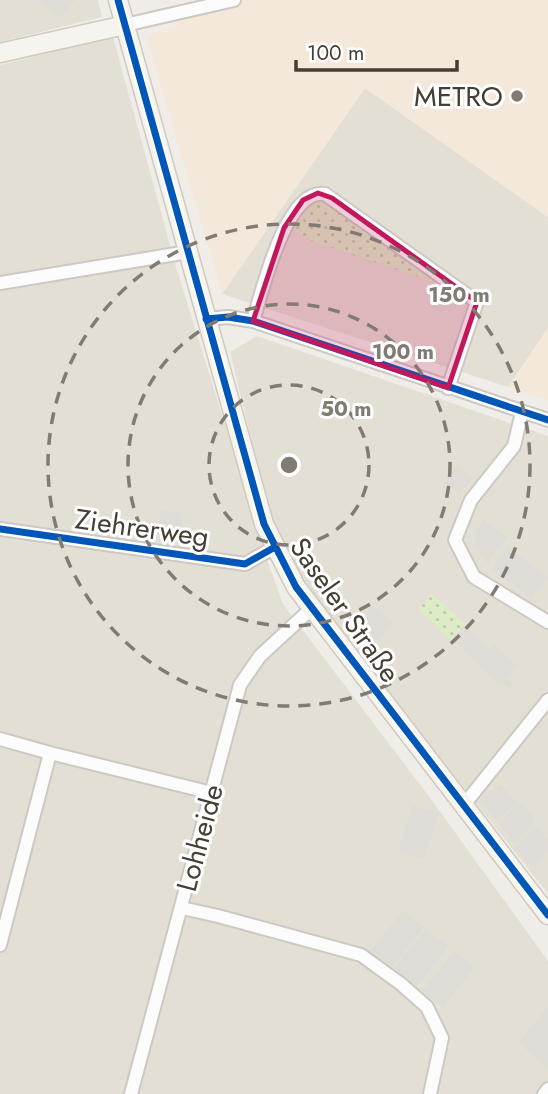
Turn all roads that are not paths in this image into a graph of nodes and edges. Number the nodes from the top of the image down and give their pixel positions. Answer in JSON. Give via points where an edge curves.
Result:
{"nodes":[{"id":1,"x":118,"y":0,"type":"edge"},
{"id":2,"x":234,"y":0,"type":"edge"},
{"id":3,"x":125,"y":25,"type":"junction"},
{"id":4,"x":0,"y":53,"type":"edge"},
{"id":5,"x":188,"y":252,"type":"junction"},
{"id":6,"x":0,"y":283,"type":"edge"},
{"id":7,"x":206,"y":319,"type":"junction"},
{"id":8,"x":253,"y":321,"type":"junction"},
{"id":9,"x":448,"y":388,"type":"junction"},
{"id":10,"x":523,"y":412,"type":"junction"},
{"id":11,"x":548,"y":420,"type":"edge"},
{"id":12,"x":0,"y":529,"type":"edge"},
{"id":13,"x":275,"y":547,"type":"junction"},
{"id":14,"x":312,"y":608,"type":"junction"},
{"id":15,"x":548,"y":622,"type":"edge"},
{"id":16,"x":548,"y":699,"type":"edge"},
{"id":17,"x":0,"y":738,"type":"edge"},
{"id":18,"x":50,"y":753,"type":"junction"},
{"id":19,"x":212,"y":793,"type":"junction"},
{"id":20,"x":463,"y":806,"type":"junction"},
{"id":21,"x":182,"y":908,"type":"junction"},
{"id":22,"x":548,"y":915,"type":"edge"},
{"id":23,"x":0,"y":945,"type":"edge"},
{"id":24,"x":548,"y":1089,"type":"edge"},
{"id":25,"x":131,"y":1094,"type":"edge"},
{"id":26,"x":430,"y":1094,"type":"edge"},
{"id":27,"x":544,"y":1094,"type":"edge"}],
"edges":[{"from":1,"to":3,"type":"street","name":"Saseler Straße"},
{"from":2,"to":3,"type":"street"},
{"from":3,"to":4,"type":"street"},
{"from":3,"to":5,"type":"street","name":"Saseler Straße"},
{"from":5,"to":6,"type":"street"},
{"from":5,"to":7,"type":"street","name":"Saseler Straße"},
{"from":7,"to":8,"type":"street"},
{"from":7,"to":13,"type":"street","name":"Saseler Straße","via":[[251,484]]},
{"from":8,"to":9,"type":"street"},
{"from":8,"to":9,"type":"street","via":[[284,228],[307,197],[325,194],[477,302]]},
{"from":9,"to":10,"type":"street"},
{"from":10,"to":11,"type":"street"},
{"from":10,"to":15,"type":"street","via":[[514,446],[471,500],[454,540],[474,577]]},
{"from":12,"to":13,"type":"street","name":"Ziehrerweg","via":[[245,564]]},
{"from":13,"to":14,"type":"street","name":"Saseler Straße"},
{"from":14,"to":19,"type":"street","name":"Lohheide","via":[[260,656],[240,685]]},
{"from":14,"to":20,"type":"street","name":"Saseler Straße"},
{"from":16,"to":20,"type":"street"},
{"from":17,"to":18,"type":"street"},
{"from":18,"to":19,"type":"street"},
{"from":18,"to":23,"type":"street"},
{"from":19,"to":21,"type":"street","name":"Lohheide"},
{"from":20,"to":22,"type":"street","name":"Saseler Straße"},
{"from":21,"to":25,"type":"street","name":"Lohheide"},
{"from":21,"to":26,"type":"street","via":[[361,955],[376,965],[427,1007],[442,1038]]},
{"from":24,"to":27,"type":"street"}]}
